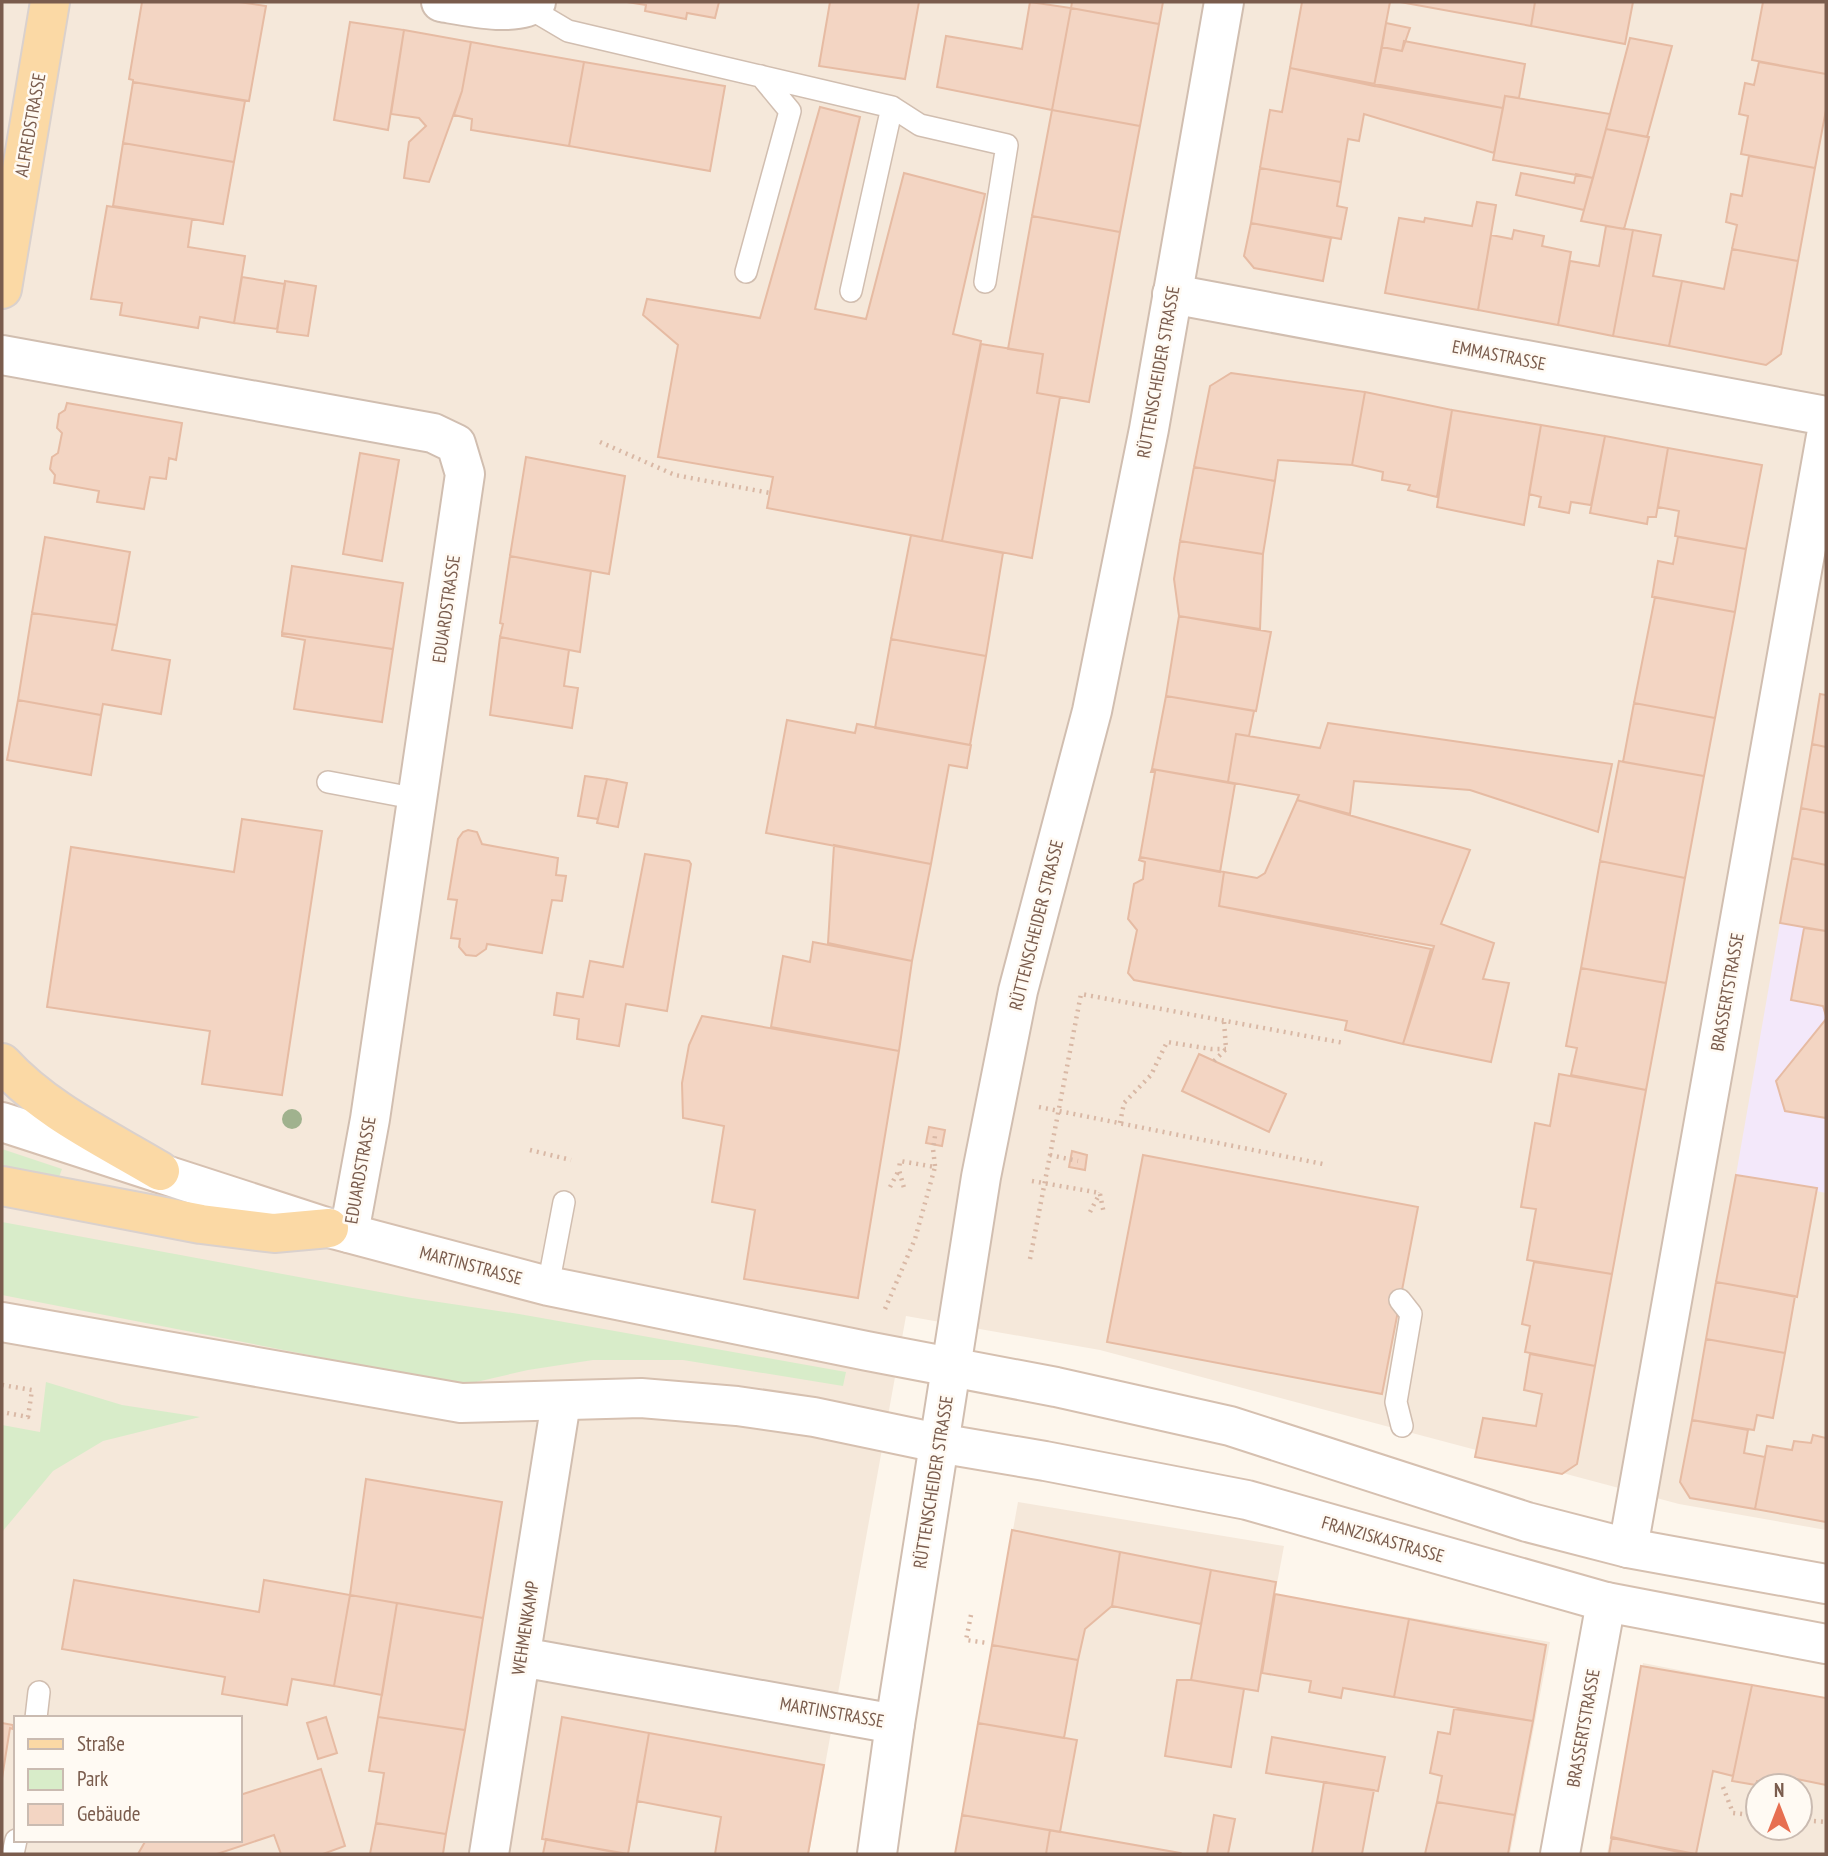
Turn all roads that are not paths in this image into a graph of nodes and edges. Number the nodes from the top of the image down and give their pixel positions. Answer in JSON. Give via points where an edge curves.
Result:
{"nodes":[{"id":1,"x":50,"y":2,"type":"edge"},
{"id":2,"x":441,"y":2,"type":"edge"},
{"id":3,"x":1224,"y":2,"type":"edge"},
{"id":4,"x":532,"y":5,"type":"edge"},
{"id":5,"x":761,"y":76,"type":"junction"},
{"id":6,"x":892,"y":107,"type":"junction"},
{"id":7,"x":746,"y":272,"type":"dead end"},
{"id":8,"x":985,"y":282,"type":"dead end"},
{"id":9,"x":2,"y":289,"type":"edge"},
{"id":10,"x":851,"y":291,"type":"dead end"},
{"id":11,"x":1172,"y":294,"type":"junction"},
{"id":12,"x":2,"y":355,"type":"edge"},
{"id":13,"x":1826,"y":416,"type":"edge"},
{"id":14,"x":1826,"y":436,"type":"edge"},
{"id":15,"x":328,"y":782,"type":"dead end"},
{"id":16,"x":418,"y":799,"type":"junction"},
{"id":17,"x":2,"y":1063,"type":"edge"},
{"id":18,"x":2,"y":1122,"type":"edge"},
{"id":19,"x":160,"y":1171,"type":"junction"},
{"id":20,"x":2,"y":1186,"type":"edge"},
{"id":21,"x":564,"y":1202,"type":"dead end"},
{"id":22,"x":339,"y":1231,"type":"junction"},
{"id":23,"x":548,"y":1286,"type":"junction"},
{"id":24,"x":1400,"y":1300,"type":"dead end"},
{"id":25,"x":2,"y":1322,"type":"edge"},
{"id":26,"x":950,"y":1367,"type":"junction"},
{"id":27,"x":561,"y":1402,"type":"junction"},
{"id":28,"x":1402,"y":1426,"type":"dead end"},
{"id":29,"x":938,"y":1443,"type":"junction"},
{"id":30,"x":1628,"y":1548,"type":"junction"},
{"id":31,"x":1826,"y":1584,"type":"edge"},
{"id":32,"x":1606,"y":1602,"type":"junction"},
{"id":33,"x":1826,"y":1644,"type":"edge"},
{"id":34,"x":521,"y":1657,"type":"junction"},
{"id":35,"x":39,"y":1692,"type":"dead end"},
{"id":36,"x":36,"y":1716,"type":"edge"},
{"id":37,"x":895,"y":1724,"type":"junction"},
{"id":38,"x":489,"y":1854,"type":"edge"},
{"id":39,"x":877,"y":1854,"type":"edge"},
{"id":40,"x":1560,"y":1854,"type":"edge"}],
"edges":[{"from":1,"to":9,"type":"main road","name":"ALFREDSTRASSE"},
{"from":2,"to":4,"type":"street","via":[[486,9]]},
{"from":3,"to":11,"type":"street","name":"RÜTTENSCHEIDER STRASSE"},
{"from":4,"to":5,"type":"lane","via":[[568,31]]},
{"from":5,"to":6,"type":"lane"},
{"from":5,"to":7,"type":"lane","via":[[790,111]]},
{"from":6,"to":8,"type":"lane","via":[[920,125],[1007,145]]},
{"from":6,"to":10,"type":"lane"},
{"from":11,"to":13,"type":"street","name":"EMMASTRASSE"},
{"from":11,"to":26,"type":"street","name":"RÜTTENSCHEIDER STRASSE","via":[[1092,711],[1018,991]]},
{"from":12,"to":16,"type":"street","name":"EDUARDSTRASSE","via":[[433,433],[456,444],[465,474]]},
{"from":14,"to":30,"type":"street","name":"BRASSERTSTRASSE"},
{"from":15,"to":16,"type":"lane"},
{"from":16,"to":22,"type":"street","name":"EDUARDSTRASSE","via":[[370,1119]]},
{"from":17,"to":19,"type":"main road","via":[[43,1102]]},
{"from":18,"to":19,"type":"street","name":"MARTINSTRASSE"},
{"from":19,"to":22,"type":"street","name":"MARTINSTRASSE"},
{"from":20,"to":22,"type":"main road","via":[[201,1224],[274,1233]]},
{"from":21,"to":23,"type":"lane"},
{"from":22,"to":23,"type":"street","name":"MARTINSTRASSE"},
{"from":23,"to":26,"type":"street","name":"MARTINSTRASSE"},
{"from":24,"to":28,"type":"lane","via":[[1411,1314],[1396,1402]]},
{"from":25,"to":27,"type":"street","via":[[461,1403]]},
{"from":26,"to":29,"type":"street","name":"RÜTTENSCHEIDER STRASSE"},
{"from":26,"to":30,"type":"street","via":[[1230,1426],[1527,1522]]},
{"from":27,"to":29,"type":"street","via":[[641,1398],[737,1406]]},
{"from":27,"to":34,"type":"street","name":"WEHMENKAMP"},
{"from":29,"to":32,"type":"street","name":"FRANZISKASTRASSE","via":[[1247,1500]]},
{"from":29,"to":37,"type":"street","name":"RÜTTENSCHEIDER STRASSE"},
{"from":30,"to":31,"type":"street"},
{"from":32,"to":33,"type":"street","name":"FRANZISKASTRASSE"},
{"from":32,"to":40,"type":"street","name":"BRASSERTSTRASSE"},
{"from":34,"to":37,"type":"street","name":"MARTINSTRASSE"},
{"from":34,"to":38,"type":"street","name":"WEHMENKAMP"},
{"from":35,"to":36,"type":"lane"},
{"from":37,"to":39,"type":"street","name":"RÜTTENSCHEIDER STRASSE"}]}
